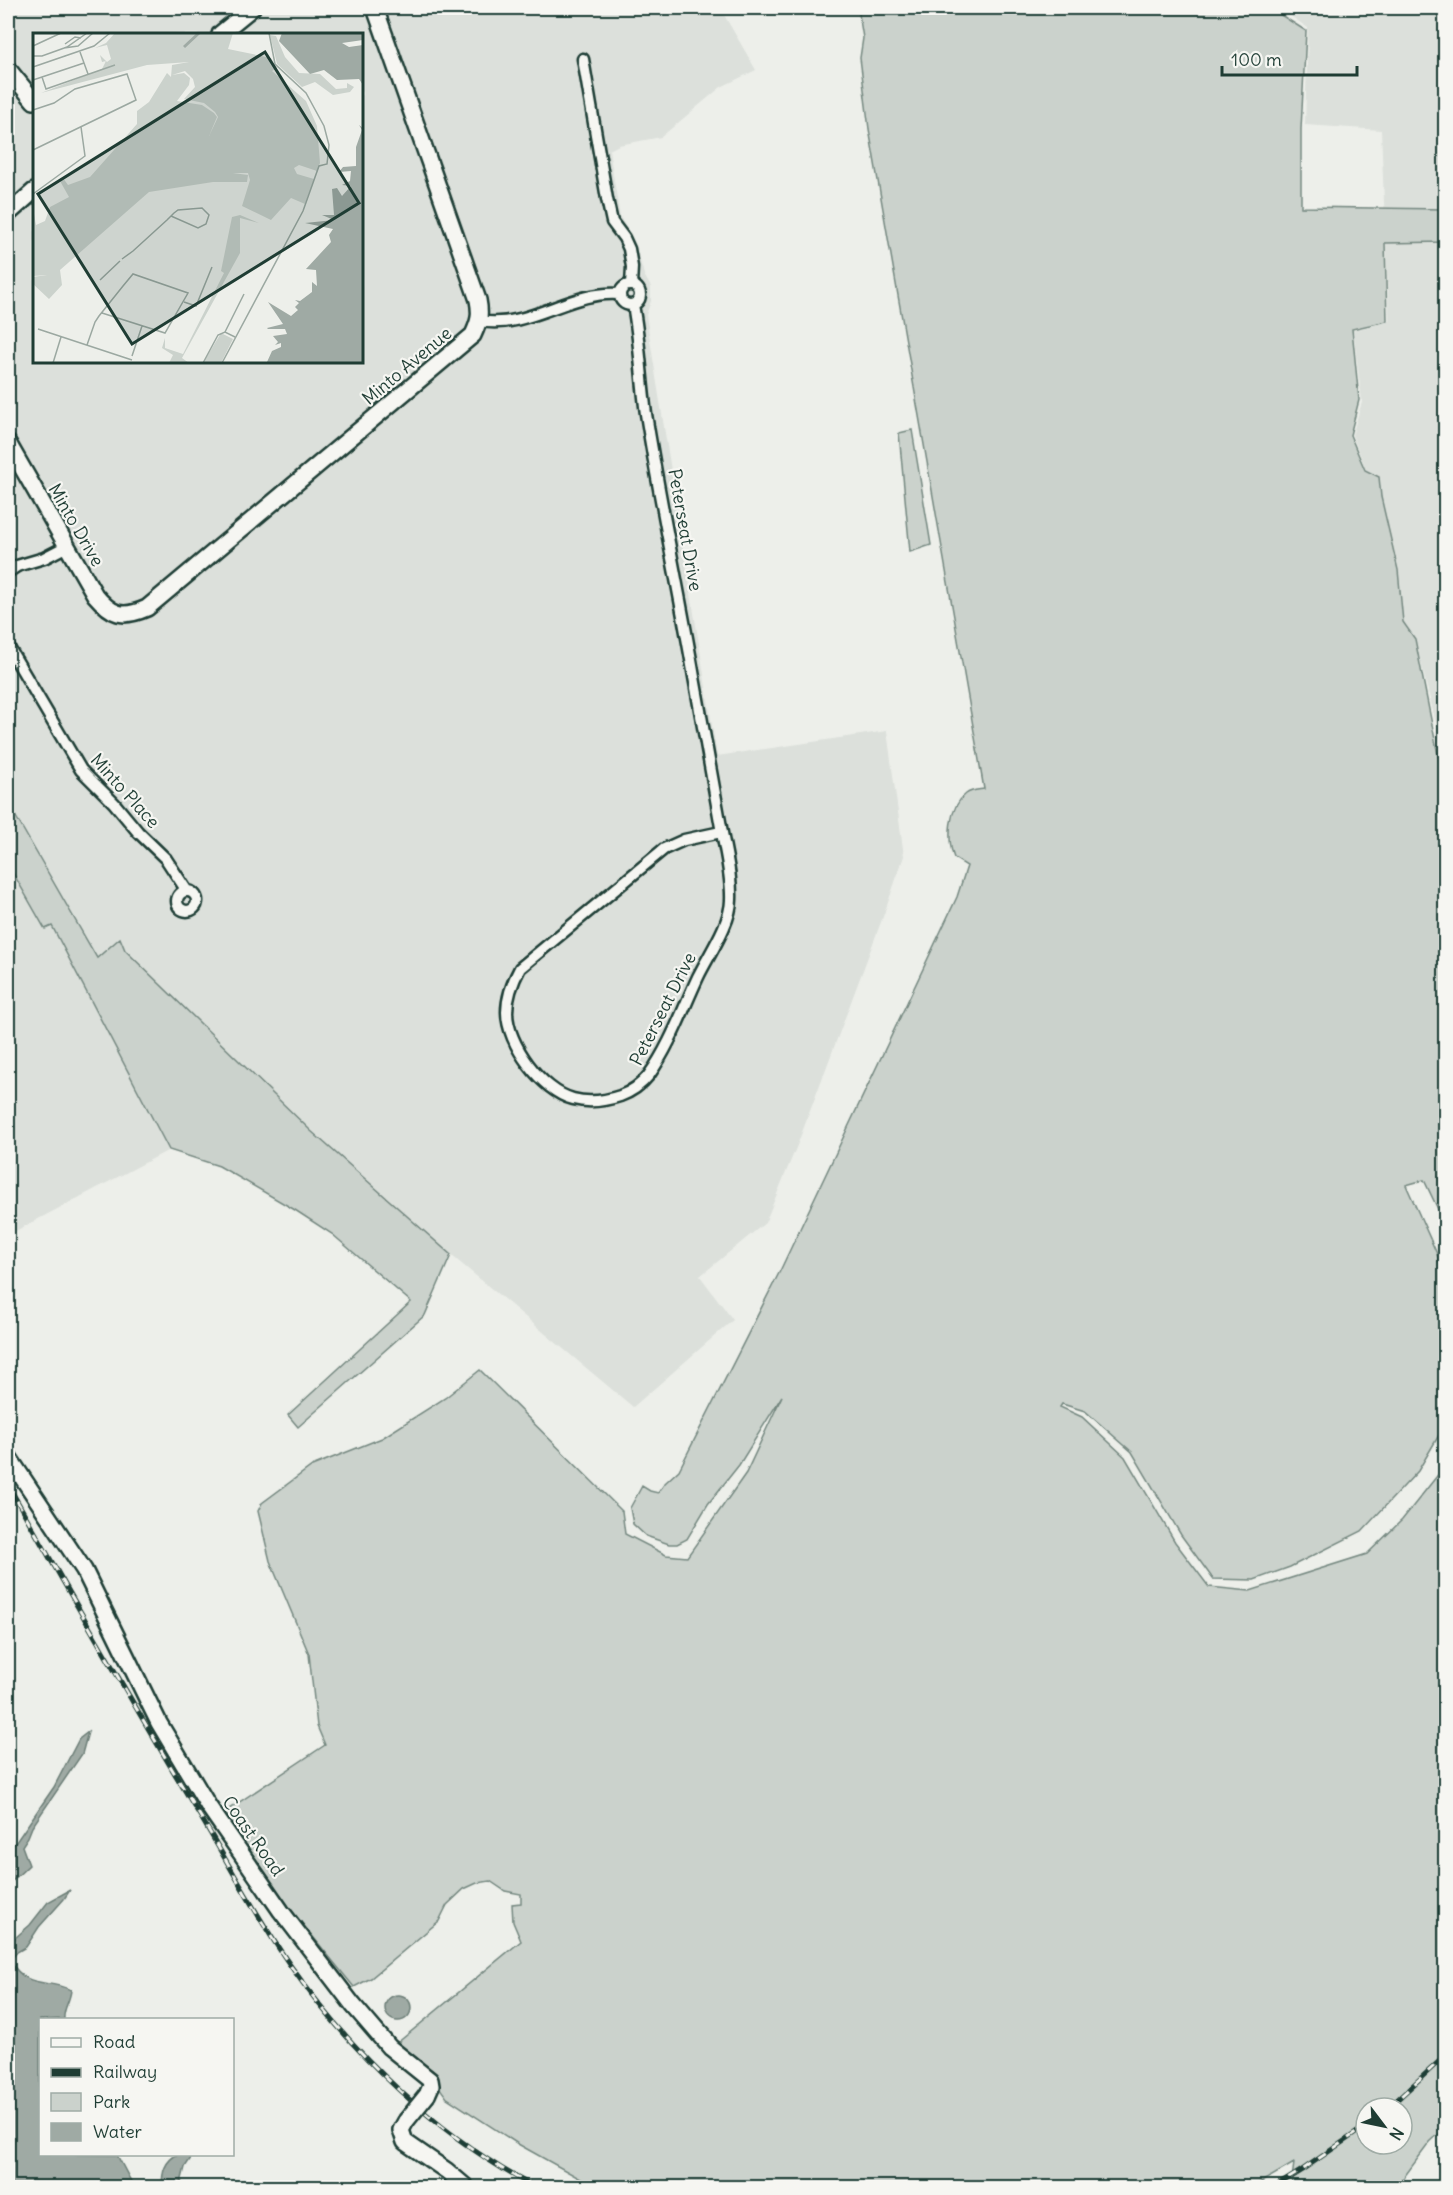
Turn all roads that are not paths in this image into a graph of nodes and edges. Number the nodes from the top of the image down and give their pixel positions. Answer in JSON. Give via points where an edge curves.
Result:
{"nodes":[{"id":1,"x":252,"y":8,"type":"edge"},
{"id":2,"x":375,"y":8,"type":"edge"},
{"id":3,"x":221,"y":33,"type":"edge"},
{"id":4,"x":583,"y":59,"type":"dead end"},
{"id":5,"x":8,"y":69,"type":"edge"},
{"id":6,"x":33,"y":100,"type":"edge"},
{"id":7,"x":33,"y":192,"type":"edge"},
{"id":8,"x":8,"y":214,"type":"edge"},
{"id":9,"x":631,"y":285,"type":"junction"},
{"id":10,"x":619,"y":294,"type":"junction"},
{"id":11,"x":633,"y":305,"type":"junction"},
{"id":12,"x":480,"y":321,"type":"junction"},
{"id":13,"x":8,"y":443,"type":"edge"},
{"id":14,"x":67,"y":546,"type":"junction"},
{"id":15,"x":8,"y":572,"type":"edge"},
{"id":16,"x":122,"y":614,"type":"joint"},
{"id":17,"x":8,"y":646,"type":"edge"},
{"id":18,"x":722,"y":832,"type":"junction"},
{"id":19,"x":187,"y":891,"type":"dead end"},
{"id":20,"x":8,"y":1456,"type":"edge"},
{"id":21,"x":467,"y":2187,"type":"edge"}],
"edges":[{"from":1,"to":3,"type":"street"},
{"from":2,"to":12,"type":"street","via":[[478,300]]},
{"from":4,"to":9,"type":"street","via":[[607,199],[612,222],[629,249]]},
{"from":5,"to":6,"type":"street"},
{"from":7,"to":8,"type":"street"},
{"from":9,"to":10,"type":"street"},
{"from":9,"to":11,"type":"street","via":[[640,295]]},
{"from":10,"to":11,"type":"street","via":[[623,303]]},
{"from":10,"to":12,"type":"street","via":[[596,294],[508,322]]},
{"from":11,"to":18,"type":"street","name":"Peterseat Drive","via":[[646,416]]},
{"from":12,"to":16,"type":"street","name":"Minto Avenue","via":[[463,345],[147,608]]},
{"from":13,"to":14,"type":"street","name":"Minto Drive"},
{"from":14,"to":15,"type":"street"},
{"from":14,"to":16,"type":"street","name":"Minto Drive","via":[[95,595],[107,609]]},
{"from":17,"to":19,"type":"street","name":"Minto Place","via":[[81,770],[166,858]]},
{"from":18,"to":18,"type":"street","name":"Peterseat Drive","via":[[684,840],[664,849],[520,968],[507,1010],[512,1039],[538,1074],[563,1095],[574,1100],[609,1100],[636,1088],[654,1066],[731,904]]},
{"from":20,"to":21,"type":"street","name":"Coast Road","bridge":true,"via":[[84,1570],[159,1723],[209,1808],[352,2005],[389,2047],[430,2080],[427,2096],[401,2130],[405,2142]]}]}
